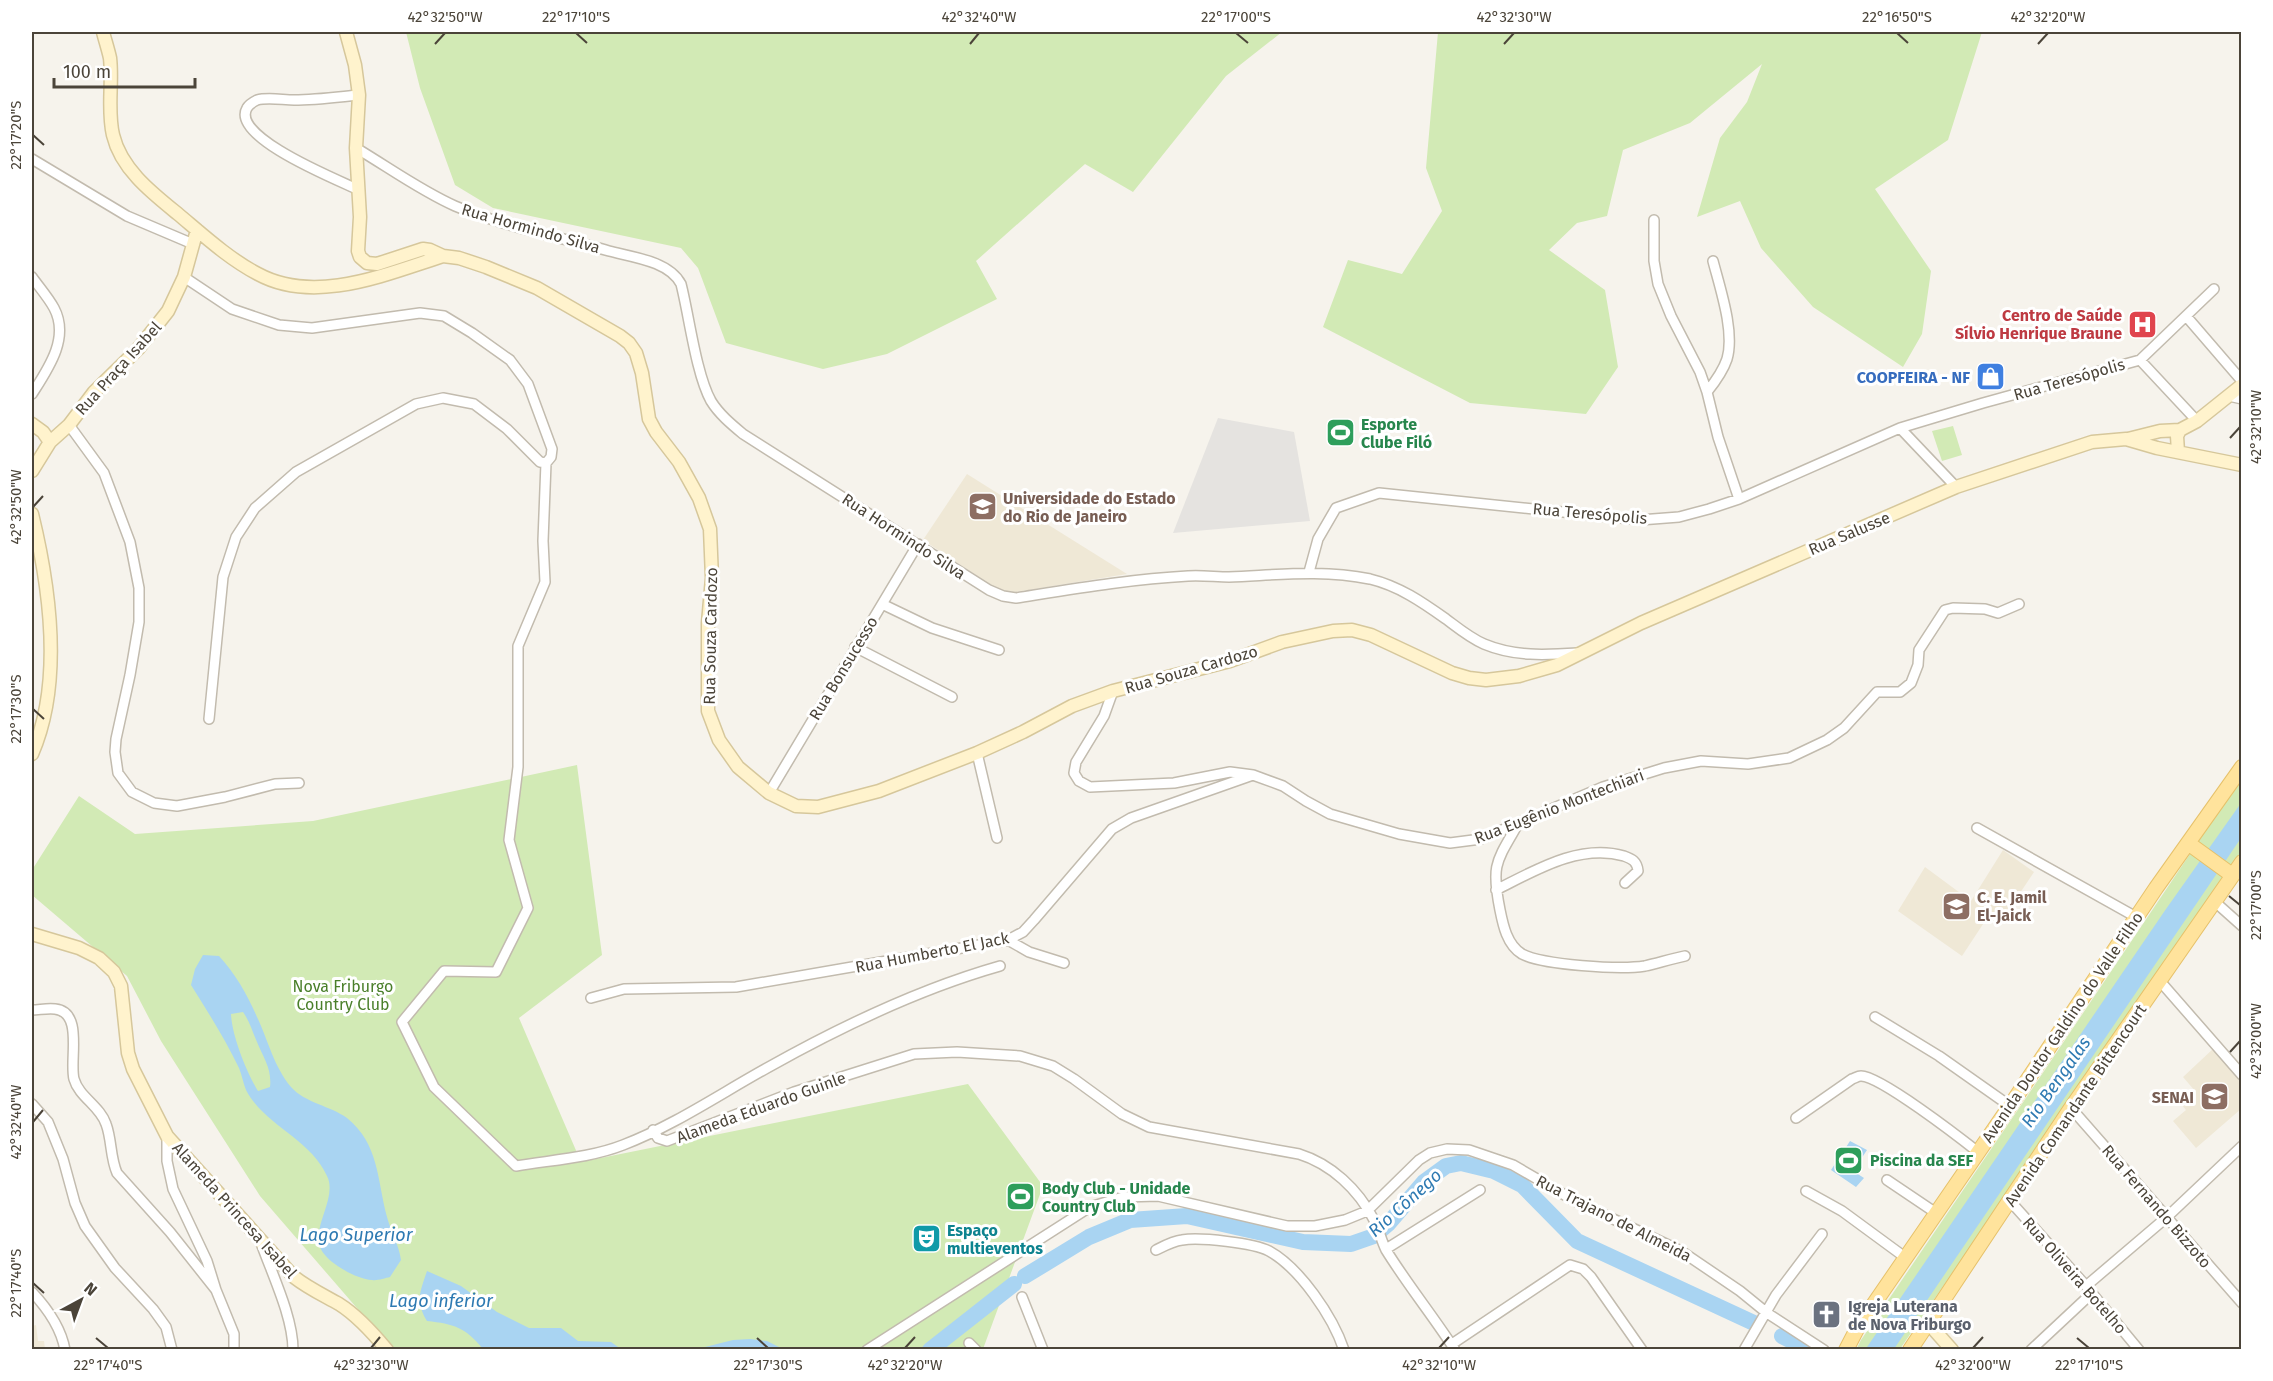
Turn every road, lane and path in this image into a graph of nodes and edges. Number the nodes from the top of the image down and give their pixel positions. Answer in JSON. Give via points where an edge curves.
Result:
{"nodes":[{"id":1,"x":103,"y":32,"type":"edge"},
{"id":2,"x":346,"y":32,"type":"edge"},
{"id":3,"x":359,"y":96,"type":"junction"},
{"id":4,"x":356,"y":148,"type":"junction"},
{"id":5,"x":32,"y":159,"type":"edge"},
{"id":6,"x":359,"y":189,"type":"junction"},
{"id":7,"x":1654,"y":220,"type":"dead end"},
{"id":8,"x":197,"y":230,"type":"junction"},
{"id":9,"x":193,"y":244,"type":"junction"},
{"id":10,"x":443,"y":256,"type":"junction"},
{"id":11,"x":1713,"y":261,"type":"dead end"},
{"id":12,"x":32,"y":277,"type":"edge"},
{"id":13,"x":184,"y":277,"type":"junction"},
{"id":14,"x":2214,"y":288,"type":"dead end"},
{"id":15,"x":2186,"y":316,"type":"junction"},
{"id":16,"x":2140,"y":360,"type":"junction"},
{"id":17,"x":2241,"y":383,"type":"edge"},
{"id":18,"x":1707,"y":392,"type":"junction"},
{"id":19,"x":32,"y":394,"type":"edge"},
{"id":20,"x":2235,"y":397,"type":"edge"},
{"id":21,"x":2197,"y":421,"type":"junction"},
{"id":22,"x":32,"y":424,"type":"edge"},
{"id":23,"x":69,"y":425,"type":"junction"},
{"id":24,"x":1900,"y":428,"type":"junction"},
{"id":25,"x":2180,"y":430,"type":"junction"},
{"id":26,"x":2127,"y":440,"type":"junction"},
{"id":27,"x":50,"y":442,"type":"junction"},
{"id":28,"x":2178,"y":452,"type":"junction"},
{"id":29,"x":546,"y":463,"type":"junction"},
{"id":30,"x":2241,"y":465,"type":"edge"},
{"id":31,"x":32,"y":471,"type":"edge"},
{"id":32,"x":1956,"y":487,"type":"junction"},
{"id":33,"x":1739,"y":499,"type":"junction"},
{"id":34,"x":32,"y":514,"type":"edge"},
{"id":35,"x":918,"y":544,"type":"junction"},
{"id":36,"x":1309,"y":572,"type":"junction"},
{"id":37,"x":882,"y":603,"type":"junction"},
{"id":38,"x":2019,"y":604,"type":"dead end"},
{"id":39,"x":855,"y":647,"type":"junction"},
{"id":40,"x":999,"y":650,"type":"dead end"},
{"id":41,"x":1581,"y":653,"type":"junction"},
{"id":42,"x":1113,"y":691,"type":"junction"},
{"id":43,"x":952,"y":697,"type":"dead end"},
{"id":44,"x":209,"y":719,"type":"dead end"},
{"id":45,"x":977,"y":753,"type":"junction"},
{"id":46,"x":32,"y":754,"type":"edge"},
{"id":47,"x":2241,"y":767,"type":"edge"},
{"id":48,"x":1253,"y":775,"type":"junction"},
{"id":49,"x":299,"y":783,"type":"dead end"},
{"id":50,"x":769,"y":793,"type":"junction"},
{"id":51,"x":1518,"y":824,"type":"junction"},
{"id":52,"x":1977,"y":828,"type":"dead end"},
{"id":53,"x":997,"y":838,"type":"dead end"},
{"id":54,"x":2193,"y":846,"type":"junction"},
{"id":55,"x":2241,"y":862,"type":"edge"},
{"id":56,"x":2229,"y":872,"type":"junction"},
{"id":57,"x":1625,"y":884,"type":"dead end"},
{"id":58,"x":1496,"y":890,"type":"junction"},
{"id":59,"x":2214,"y":900,"type":"junction"},
{"id":60,"x":2136,"y":917,"type":"junction"},
{"id":61,"x":2241,"y":926,"type":"edge"},
{"id":62,"x":32,"y":934,"type":"edge"},
{"id":63,"x":1008,"y":940,"type":"junction"},
{"id":64,"x":1685,"y":956,"type":"dead end"},
{"id":65,"x":1064,"y":963,"type":"dead end"},
{"id":66,"x":1000,"y":966,"type":"dead end"},
{"id":67,"x":2159,"y":980,"type":"junction"},
{"id":68,"x":591,"y":998,"type":"dead end"},
{"id":69,"x":32,"y":1010,"type":"edge"},
{"id":70,"x":1875,"y":1017,"type":"dead end"},
{"id":71,"x":2241,"y":1075,"type":"edge"},
{"id":72,"x":32,"y":1104,"type":"edge"},
{"id":73,"x":2010,"y":1106,"type":"junction"},
{"id":74,"x":2072,"y":1108,"type":"junction"},
{"id":75,"x":1796,"y":1118,"type":"dead end"},
{"id":76,"x":653,"y":1130,"type":"junction"},
{"id":77,"x":167,"y":1136,"type":"junction"},
{"id":78,"x":2241,"y":1146,"type":"edge"},
{"id":79,"x":1978,"y":1152,"type":"junction"},
{"id":80,"x":1887,"y":1180,"type":"dead end"},
{"id":81,"x":1480,"y":1190,"type":"dead end"},
{"id":82,"x":1806,"y":1191,"type":"dead end"},
{"id":83,"x":2010,"y":1201,"type":"junction"},
{"id":84,"x":1368,"y":1211,"type":"junction"},
{"id":85,"x":1936,"y":1213,"type":"junction"},
{"id":86,"x":2167,"y":1217,"type":"junction"},
{"id":87,"x":1822,"y":1234,"type":"dead end"},
{"id":88,"x":260,"y":1241,"type":"junction"},
{"id":89,"x":1386,"y":1249,"type":"junction"},
{"id":90,"x":1156,"y":1250,"type":"dead end"},
{"id":91,"x":1906,"y":1258,"type":"junction"},
{"id":92,"x":216,"y":1290,"type":"junction"},
{"id":93,"x":2089,"y":1290,"type":"junction"},
{"id":94,"x":32,"y":1292,"type":"edge"},
{"id":95,"x":1022,"y":1297,"type":"dead end"},
{"id":96,"x":2241,"y":1303,"type":"edge"},
{"id":97,"x":1767,"y":1313,"type":"junction"},
{"id":98,"x":1929,"y":1324,"type":"junction"},
{"id":99,"x":1453,"y":1347,"type":"edge"},
{"id":100,"x":65,"y":1350,"type":"edge"},
{"id":101,"x":172,"y":1350,"type":"edge"},
{"id":102,"x":234,"y":1350,"type":"edge"},
{"id":103,"x":293,"y":1350,"type":"edge"},
{"id":104,"x":387,"y":1350,"type":"edge"},
{"id":105,"x":867,"y":1350,"type":"edge"},
{"id":106,"x":1043,"y":1350,"type":"edge"},
{"id":107,"x":1344,"y":1350,"type":"edge"},
{"id":108,"x":1642,"y":1350,"type":"edge"},
{"id":109,"x":1744,"y":1350,"type":"edge"},
{"id":110,"x":1824,"y":1350,"type":"edge"},
{"id":111,"x":1846,"y":1350,"type":"edge"},
{"id":112,"x":1910,"y":1350,"type":"edge"},
{"id":113,"x":1952,"y":1350,"type":"edge"},
{"id":114,"x":2031,"y":1350,"type":"edge"},
{"id":115,"x":2139,"y":1350,"type":"edge"}],
"edges":[{"from":1,"to":8,"type":"street","via":[[110,58],[113,135],[125,163],[149,191]]},
{"from":2,"to":3,"type":"street"},
{"from":3,"to":4,"type":"street"},
{"from":3,"to":6,"type":"street","via":[[259,99],[249,104],[244,113],[255,134],[272,146]]},
{"from":4,"to":6,"type":"street"},
{"from":4,"to":35,"type":"street","name":"Rua Hormindo Silva","via":[[453,205],[635,258],[676,274],[710,399],[722,416],[743,434]]},
{"from":5,"to":9,"type":"street","via":[[127,216]]},
{"from":6,"to":10,"type":"street","name":"Rua Souza Cardozo","via":[[360,257],[378,264],[423,249]]},
{"from":7,"to":18,"type":"street","via":[[1658,284]]},
{"from":8,"to":9,"type":"street","name":"Rua Praça Isabel"},
{"from":8,"to":10,"type":"street","via":[[259,274],[290,286],[323,287],[382,276]]},
{"from":9,"to":13,"type":"street","name":"Rua Praça Isabel"},
{"from":10,"to":50,"type":"street","name":"Rua Souza Cardozo","via":[[479,264],[537,288],[620,336],[636,353],[649,419],[699,498],[710,529],[708,711],[719,740],[738,767]]},
{"from":11,"to":18,"type":"street","via":[[1729,347],[1727,360]]},
{"from":12,"to":19,"type":"street","via":[[54,308],[60,327],[53,361]]},
{"from":13,"to":23,"type":"street","name":"Rua Praça Isabel","via":[[154,331],[94,392]]},
{"from":13,"to":29,"type":"street","via":[[232,309],[279,325],[312,328],[420,313],[444,316],[510,360],[528,384],[552,449]]},
{"from":14,"to":15,"type":"street","name":"Rua Teresópolis"},
{"from":15,"to":16,"type":"street","name":"Rua Teresópolis"},
{"from":15,"to":17,"type":"street"},
{"from":16,"to":21,"type":"street"},
{"from":16,"to":24,"type":"street","name":"Rua Teresópolis"},
{"from":17,"to":20,"type":"street"},
{"from":18,"to":33,"type":"street"},
{"from":20,"to":21,"type":"street"},
{"from":21,"to":25,"type":"street"},
{"from":22,"to":27,"type":"street"},
{"from":23,"to":27,"type":"street","name":"Rua Praça Isabel"},
{"from":23,"to":49,"type":"street","via":[[104,473],[130,542],[139,588],[139,622],[116,739],[118,773],[132,792],[154,803],[177,806],[274,784]]},
{"from":24,"to":32,"type":"street"},
{"from":24,"to":33,"type":"street","name":"Rua Teresópolis"},
{"from":25,"to":26,"type":"street"},
{"from":25,"to":28,"type":"street"},
{"from":26,"to":28,"type":"street"},
{"from":26,"to":32,"type":"street","name":"Rua Salusse","via":[[2080,445]]},
{"from":27,"to":31,"type":"street","name":"Rua Praça Isabel"},
{"from":28,"to":30,"type":"street"},
{"from":29,"to":44,"type":"street","via":[[532,456],[507,429],[474,404],[442,398],[416,404],[296,472],[255,508],[236,537],[223,577]]},
{"from":29,"to":76,"type":"street","name":"Alameda Eduardo Guinle","via":[[545,582],[518,646],[518,767],[508,840],[528,908],[496,972],[444,970],[402,1022],[434,1087],[516,1166],[614,1148]]},
{"from":32,"to":41,"type":"street","name":"Rua Salusse","via":[[1641,623]]},
{"from":33,"to":36,"type":"street","name":"Rua Teresópolis","via":[[1679,517],[1641,520],[1379,493],[1336,508],[1318,539]]},
{"from":34,"to":46,"type":"street","via":[[45,571],[49,661],[45,715]]},
{"from":35,"to":36,"type":"street","name":"Rua Hormindo Silva","via":[[989,590],[1016,598],[1190,576]]},
{"from":35,"to":37,"type":"street","name":"Rua Bonsucesso"},
{"from":36,"to":41,"type":"street","name":"Rua Hormindo Silva","via":[[1372,580],[1401,590],[1484,644],[1532,655]]},
{"from":37,"to":39,"type":"street","name":"Rua Bonsucesso"},
{"from":37,"to":40,"type":"street","via":[[932,628]]},
{"from":38,"to":51,"type":"street","name":"Rua Eugênio Montechiari","via":[[1998,613],[1985,609],[1945,610],[1919,650],[1911,683],[1900,692],[1877,692],[1844,728],[1790,758],[1748,764],[1701,761],[1664,768],[1603,787]]},
{"from":39,"to":43,"type":"street"},
{"from":39,"to":50,"type":"street","name":"Rua Bonsucesso"},
{"from":41,"to":42,"type":"street","name":"Rua Souza Cardozo","via":[[1519,676],[1486,680],[1452,673],[1371,635],[1333,631]]},
{"from":42,"to":45,"type":"street","name":"Rua Souza Cardozo","via":[[1072,706]]},
{"from":42,"to":48,"type":"street","name":"Rua Eugênio Montechiari","via":[[1104,716],[1076,762],[1074,773],[1080,781],[1090,787],[1142,786],[1230,772]]},
{"from":45,"to":50,"type":"street","name":"Rua Souza Cardozo","via":[[836,804],[796,806]]},
{"from":45,"to":53,"type":"street"},
{"from":47,"to":54,"type":"main road","name":"Avenida Doutor Galdino do Valle Filho"},
{"from":48,"to":51,"type":"street","name":"Rua Eugênio Montechiari","via":[[1283,786],[1330,814],[1399,834],[1450,843],[1481,839]]},
{"from":48,"to":63,"type":"street","name":"Rua Humberto El Jack","via":[[1131,818],[1112,829],[1023,932]]},
{"from":51,"to":58,"type":"street","via":[[1498,858]]},
{"from":52,"to":60,"type":"street"},
{"from":54,"to":56,"type":"main road"},
{"from":54,"to":60,"type":"main road","name":"Avenida Doutor Galdino do Valle Filho"},
{"from":55,"to":56,"type":"main road","name":"Avenida Comandante Bittencourt"},
{"from":56,"to":59,"type":"main road","name":"Avenida Comandante Bittencourt"},
{"from":57,"to":58,"type":"street","via":[[1638,871],[1638,864],[1632,859],[1618,854],[1580,854]]},
{"from":58,"to":64,"type":"street","via":[[1504,928],[1521,954],[1546,961],[1603,966],[1643,966]]},
{"from":59,"to":61,"type":"street"},
{"from":59,"to":67,"type":"main road","name":"Avenida Comandante Bittencourt"},
{"from":60,"to":73,"type":"main road","name":"Avenida Doutor Galdino do Valle Filho"},
{"from":62,"to":77,"type":"street","name":"Alameda Princesa Isabel","via":[[79,948],[99,958],[114,972],[121,986],[128,1053]]},
{"from":63,"to":65,"type":"street","via":[[1029,952]]},
{"from":63,"to":68,"type":"street","name":"Rua Humberto El Jack","via":[[736,987],[624,989]]},
{"from":66,"to":76,"type":"street","via":[[871,1016]]},
{"from":67,"to":71,"type":"street"},
{"from":67,"to":74,"type":"main road","name":"Avenida Comandante Bittencourt"},
{"from":69,"to":92,"type":"street","via":[[57,1009],[66,1015],[73,1026],[73,1077],[106,1124],[117,1173]]},
{"from":70,"to":73,"type":"street"},
{"from":72,"to":101,"type":"street","via":[[48,1122],[85,1226],[166,1327]]},
{"from":73,"to":79,"type":"main road","name":"Avenida Doutor Galdino do Valle Filho"},
{"from":74,"to":83,"type":"main road","name":"Avenida Comandante Bittencourt"},
{"from":74,"to":86,"type":"street","name":"Rua Fernando Bizzoto"},
{"from":75,"to":79,"type":"street","via":[[1861,1076],[1893,1091]]},
{"from":76,"to":84,"type":"street","name":"Alameda Eduardo Guinle","via":[[658,1138],[667,1141],[794,1092],[914,1054],[1020,1056],[1053,1066],[1122,1114],[1149,1127],[1316,1159],[1348,1183]]},
{"from":77,"to":88,"type":"street","name":"Alameda Princesa Isabel"},
{"from":77,"to":92,"type":"street","via":[[173,1189],[207,1261]]},
{"from":78,"to":86,"type":"street"},
{"from":79,"to":85,"type":"main road","name":"Avenida Doutor Galdino do Valle Filho"},
{"from":80,"to":85,"type":"street"},
{"from":81,"to":89,"type":"street"},
{"from":82,"to":91,"type":"street","via":[[1842,1211]]},
{"from":83,"to":93,"type":"street","name":"Rua Oliveira Botelho"},
{"from":83,"to":98,"type":"main road","name":"Avenida Comandante Bittencourt"},
{"from":84,"to":89,"type":"street"},
{"from":84,"to":97,"type":"street","name":"Rua Trajano de Almeida","via":[[1419,1160],[1447,1149],[1469,1150],[1513,1165],[1575,1201],[1681,1251]]},
{"from":84,"to":105,"type":"street","via":[[1315,1226],[1287,1226],[1158,1196],[1123,1197],[1090,1207]]},
{"from":85,"to":91,"type":"main road","name":"Avenida Doutor Galdino do Valle Filho"},
{"from":86,"to":93,"type":"street"},
{"from":86,"to":96,"type":"street","name":"Rua Fernando Bizzoto"},
{"from":87,"to":97,"type":"street"},
{"from":88,"to":103,"type":"street","via":[[283,1304]]},
{"from":88,"to":104,"type":"street","name":"Alameda Princesa Isabel","via":[[306,1287],[364,1323]]},
{"from":89,"to":99,"type":"street"},
{"from":90,"to":107,"type":"street","via":[[1180,1240],[1200,1238],[1266,1250],[1282,1259],[1319,1303],[1338,1331]]},
{"from":91,"to":111,"type":"main road","name":"Avenida Doutor Galdino do Valle Filho"},
{"from":92,"to":102,"type":"street","via":[[234,1334]]},
{"from":93,"to":114,"type":"street"},
{"from":93,"to":115,"type":"street","name":"Rua Oliveira Botelho"},
{"from":94,"to":100,"type":"street","via":[[46,1307]]},
{"from":95,"to":106,"type":"street"},
{"from":97,"to":109,"type":"street"},
{"from":97,"to":110,"type":"street","name":"Rua Trajano de Almeida"},
{"from":98,"to":112,"type":"main road","name":"Avenida Comandante Bittencourt"},
{"from":98,"to":113,"type":"street"},
{"from":99,"to":108,"type":"street","via":[[1570,1265],[1576,1265],[1591,1277]]}]}
